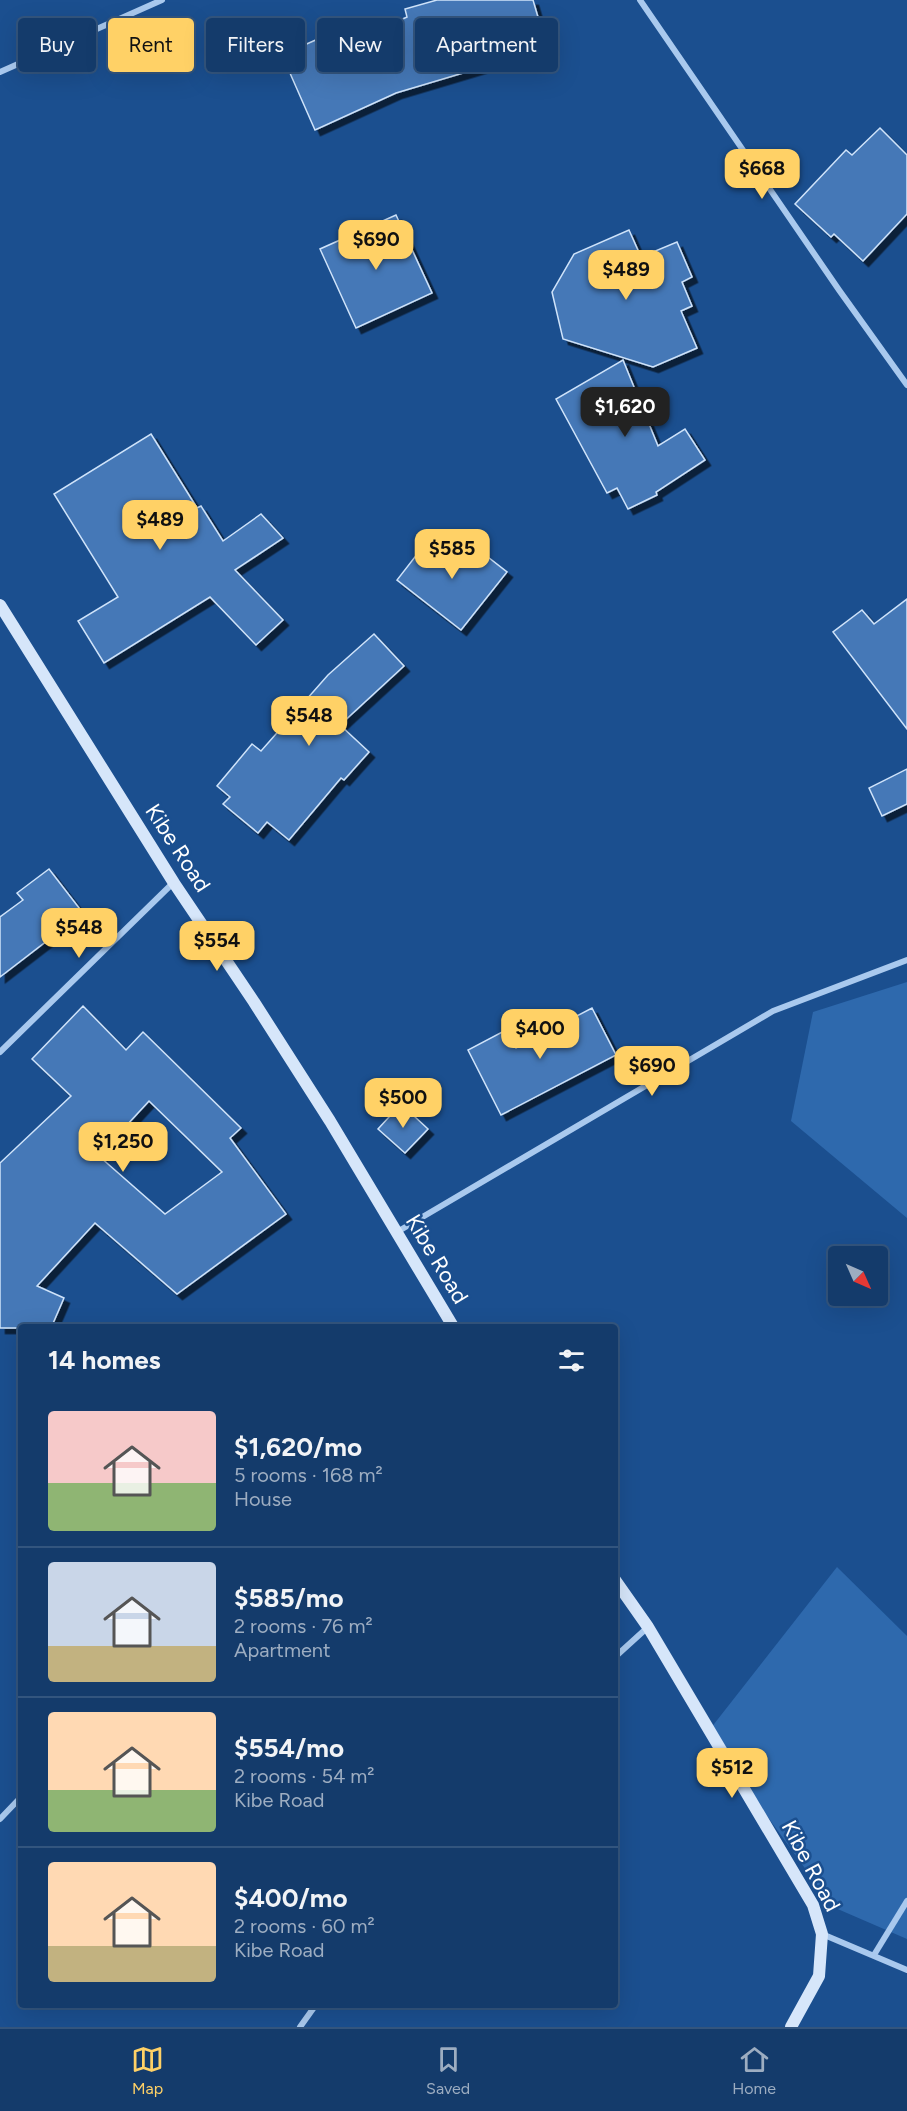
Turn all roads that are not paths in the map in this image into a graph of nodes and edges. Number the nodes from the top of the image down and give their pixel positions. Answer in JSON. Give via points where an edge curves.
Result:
{"nodes":[{"id":1,"x":162,"y":0,"type":"edge"},
{"id":2,"x":640,"y":0,"type":"edge"},
{"id":3,"x":0,"y":72,"type":"edge"},
{"id":4,"x":907,"y":385,"type":"edge"},
{"id":5,"x":0,"y":605,"type":"edge"},
{"id":6,"x":174,"y":883,"type":"junction"},
{"id":7,"x":907,"y":960,"type":"edge"},
{"id":8,"x":0,"y":1052,"type":"edge"},
{"id":9,"x":397,"y":1233,"type":"junction"},
{"id":10,"x":452,"y":1324,"type":"edge"},
{"id":11,"x":618,"y":1584,"type":"edge"},
{"id":12,"x":648,"y":1627,"type":"junction"},
{"id":13,"x":618,"y":1654,"type":"edge"},
{"id":14,"x":18,"y":1800,"type":"edge"},
{"id":15,"x":0,"y":1819,"type":"edge"},
{"id":16,"x":907,"y":1901,"type":"edge"},
{"id":17,"x":822,"y":1935,"type":"junction"},
{"id":18,"x":873,"y":1955,"type":"junction"},
{"id":19,"x":907,"y":1970,"type":"edge"},
{"id":20,"x":314,"y":2008,"type":"edge"},
{"id":21,"x":300,"y":2027,"type":"edge"},
{"id":22,"x":791,"y":2027,"type":"edge"}],
"edges":[{"from":1,"to":3,"type":"street"},
{"from":2,"to":4,"type":"street"},
{"from":5,"to":6,"type":"street","name":"Kibe Road"},
{"from":6,"to":8,"type":"street"},
{"from":6,"to":9,"type":"street","name":"Kibe Road","via":[[296,1067]]},
{"from":7,"to":9,"type":"street","via":[[773,1011]]},
{"from":9,"to":10,"type":"street","name":"Kibe Road"},
{"from":11,"to":12,"type":"street","name":"Kibe Road"},
{"from":12,"to":13,"type":"street"},
{"from":12,"to":17,"type":"street","name":"Kibe Road","via":[[813,1905]]},
{"from":14,"to":15,"type":"street"},
{"from":16,"to":18,"type":"street"},
{"from":17,"to":18,"type":"street"},
{"from":17,"to":22,"type":"street","name":"Kibe Road","via":[[819,1976]]},
{"from":18,"to":19,"type":"street"},
{"from":20,"to":21,"type":"street"}]}
